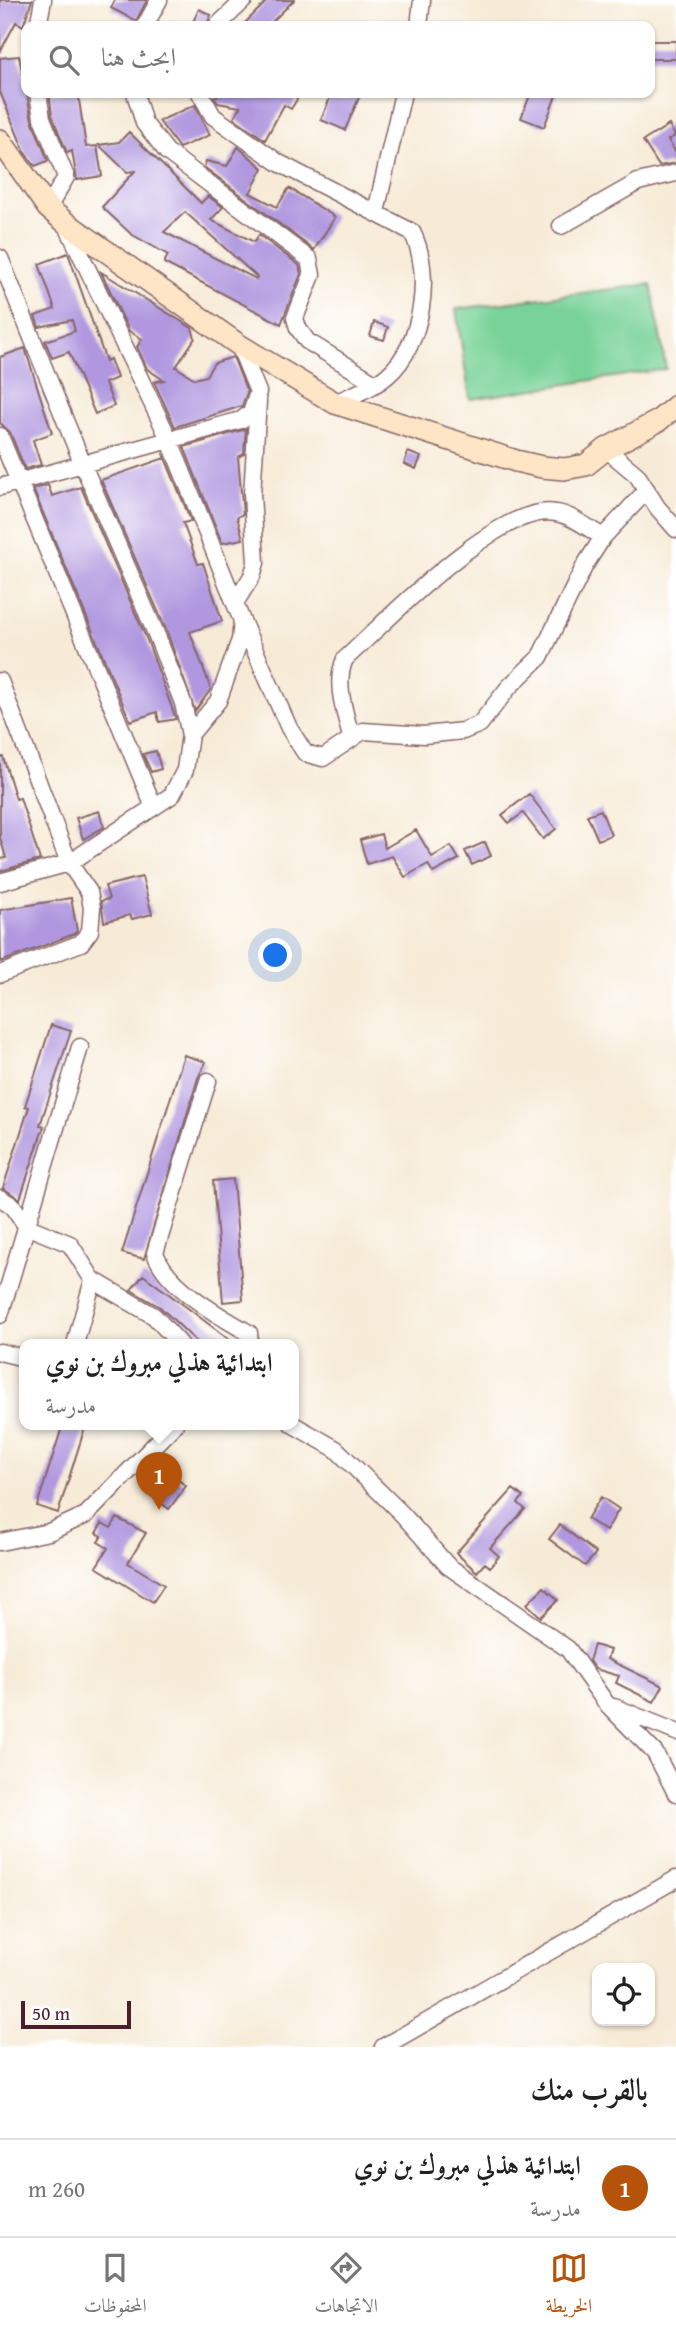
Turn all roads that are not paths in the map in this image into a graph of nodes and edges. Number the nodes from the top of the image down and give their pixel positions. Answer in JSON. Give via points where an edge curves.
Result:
{"nodes":[{"id":1,"x":43,"y":0,"type":"edge"},
{"id":2,"x":159,"y":0,"type":"edge"},
{"id":3,"x":244,"y":0,"type":"edge"},
{"id":4,"x":422,"y":0,"type":"edge"},
{"id":5,"x":39,"y":21,"type":"edge"},
{"id":6,"x":148,"y":21,"type":"edge"},
{"id":7,"x":222,"y":21,"type":"edge"},
{"id":8,"x":420,"y":21,"type":"edge"},
{"id":9,"x":39,"y":98,"type":"edge"},
{"id":10,"x":136,"y":98,"type":"edge"},
{"id":11,"x":203,"y":98,"type":"edge"},
{"id":12,"x":402,"y":98,"type":"edge"},
{"id":13,"x":0,"y":140,"type":"edge"},
{"id":14,"x":676,"y":173,"type":"edge"},
{"id":15,"x":48,"y":208,"type":"junction"},
{"id":16,"x":376,"y":212,"type":"junction"},
{"id":17,"x":65,"y":222,"type":"junction"},
{"id":18,"x":561,"y":226,"type":"dead end"},
{"id":19,"x":0,"y":258,"type":"edge"},
{"id":20,"x":240,"y":345,"type":"junction"},
{"id":21,"x":376,"y":383,"type":"junction"},
{"id":22,"x":258,"y":392,"type":"junction"},
{"id":23,"x":335,"y":403,"type":"junction"},
{"id":24,"x":676,"y":406,"type":"edge"},
{"id":25,"x":0,"y":436,"type":"edge"},
{"id":26,"x":170,"y":441,"type":"junction"},
{"id":27,"x":606,"y":449,"type":"junction"},
{"id":28,"x":83,"y":465,"type":"junction"},
{"id":29,"x":18,"y":481,"type":"junction"},
{"id":30,"x":0,"y":486,"type":"edge"},
{"id":31,"x":647,"y":490,"type":"junction"},
{"id":32,"x":676,"y":529,"type":"edge"},
{"id":33,"x":603,"y":537,"type":"junction"},
{"id":34,"x":235,"y":603,"type":"junction"},
{"id":35,"x":242,"y":621,"type":"junction"},
{"id":36,"x":0,"y":681,"type":"edge"},
{"id":37,"x":190,"y":735,"type":"junction"},
{"id":38,"x":351,"y":737,"type":"junction"},
{"id":39,"x":153,"y":805,"type":"junction"},
{"id":40,"x":69,"y":863,"type":"junction"},
{"id":41,"x":0,"y":883,"type":"edge"},
{"id":42,"x":0,"y":974,"type":"edge"},
{"id":43,"x":80,"y":1047,"type":"dead end"},
{"id":44,"x":208,"y":1080,"type":"dead end"},
{"id":45,"x":0,"y":1198,"type":"edge"},
{"id":46,"x":26,"y":1226,"type":"junction"},
{"id":47,"x":93,"y":1280,"type":"junction"},
{"id":48,"x":0,"y":1315,"type":"edge"},
{"id":49,"x":76,"y":1339,"type":"edge"},
{"id":50,"x":175,"y":1339,"type":"edge"},
{"id":51,"x":250,"y":1339,"type":"edge"},
{"id":52,"x":0,"y":1352,"type":"edge"},
{"id":53,"x":19,"y":1357,"type":"edge"},
{"id":54,"x":299,"y":1428,"type":"edge"},
{"id":55,"x":169,"y":1430,"type":"edge"},
{"id":56,"x":0,"y":1542,"type":"edge"},
{"id":57,"x":606,"y":1703,"type":"junction"},
{"id":58,"x":676,"y":1732,"type":"edge"},
{"id":59,"x":676,"y":1793,"type":"edge"},
{"id":60,"x":676,"y":1879,"type":"edge"},
{"id":61,"x":383,"y":2047,"type":"edge"}],
"edges":[{"from":1,"to":5,"type":"street"},
{"from":2,"to":6,"type":"street"},
{"from":3,"to":7,"type":"street"},
{"from":4,"to":8,"type":"street"},
{"from":9,"to":15,"type":"street","via":[[66,177]]},
{"from":10,"to":21,"type":"street","via":[[144,123],[167,152],[309,259],[312,275],[295,318],[298,328],[307,341]]},
{"from":11,"to":16,"type":"street","via":[[213,116],[279,163]]},
{"from":12,"to":16,"type":"street"},
{"from":13,"to":15,"type":"street"},
{"from":14,"to":18,"type":"street","via":[[638,181]]},
{"from":15,"to":17,"type":"street"},
{"from":16,"to":21,"type":"street","via":[[412,232],[418,244],[421,290],[412,345],[388,376]]},
{"from":17,"to":20,"type":"street"},
{"from":17,"to":26,"type":"street"},
{"from":19,"to":28,"type":"street"},
{"from":20,"to":22,"type":"street"},
{"from":20,"to":23,"type":"street"},
{"from":21,"to":23,"type":"street"},
{"from":22,"to":26,"type":"street","via":[[251,413],[241,420]]},
{"from":22,"to":34,"type":"street","via":[[252,494],[256,563]]},
{"from":23,"to":27,"type":"street","via":[[542,467],[586,465]]},
{"from":24,"to":27,"type":"street"},
{"from":25,"to":29,"type":"street"},
{"from":26,"to":28,"type":"street"},
{"from":26,"to":34,"type":"street"},
{"from":27,"to":31,"type":"street","via":[[637,475]]},
{"from":28,"to":29,"type":"street"},
{"from":28,"to":37,"type":"street","via":[[158,636]]},
{"from":29,"to":30,"type":"street"},
{"from":29,"to":39,"type":"street"},
{"from":31,"to":32,"type":"street"},
{"from":31,"to":33,"type":"street"},
{"from":33,"to":38,"type":"street","via":[[550,641],[480,724],[463,731],[424,735],[371,730]]},
{"from":33,"to":38,"type":"street","via":[[569,518],[542,512],[519,518],[467,548],[345,659],[341,690]]},
{"from":34,"to":35,"type":"street"},
{"from":35,"to":37,"type":"street","via":[[240,640],[218,701]]},
{"from":35,"to":38,"type":"street","via":[[289,728],[305,753],[323,758]]},
{"from":36,"to":40,"type":"street"},
{"from":37,"to":39,"type":"street","via":[[180,784],[172,795]]},
{"from":39,"to":40,"type":"street"},
{"from":40,"to":41,"type":"street"},
{"from":40,"to":42,"type":"street","via":[[89,892],[92,920],[86,939]]},
{"from":43,"to":46,"type":"street"},
{"from":44,"to":51,"type":"street","via":[[155,1253],[158,1262],[201,1304],[249,1333]]},
{"from":45,"to":46,"type":"street","via":[[13,1206]]},
{"from":46,"to":47,"type":"street","via":[[71,1244]]},
{"from":46,"to":48,"type":"street"},
{"from":47,"to":49,"type":"street"},
{"from":47,"to":50,"type":"street","via":[[154,1316]]},
{"from":52,"to":53,"type":"street"},
{"from":54,"to":57,"type":"street","via":[[336,1449],[448,1566],[568,1650]]},
{"from":55,"to":56,"type":"street","via":[[86,1515],[49,1532]]},
{"from":57,"to":58,"type":"street"},
{"from":57,"to":59,"type":"street","via":[[655,1753]]},
{"from":60,"to":61,"type":"street"}]}
